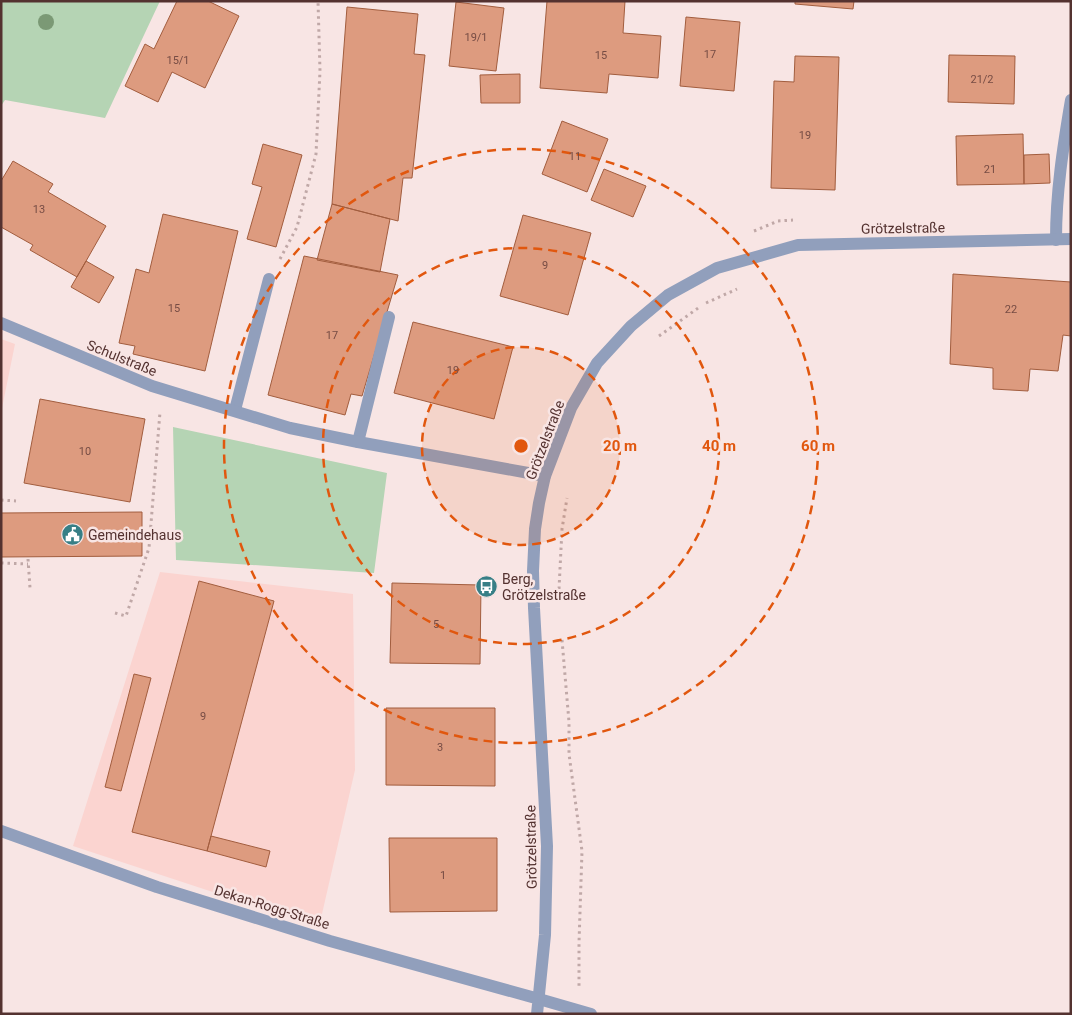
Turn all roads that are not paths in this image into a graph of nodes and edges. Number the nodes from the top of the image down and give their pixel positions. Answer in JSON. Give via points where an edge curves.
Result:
{"nodes":[{"id":1,"x":1071,"y":100,"type":"edge"},
{"id":2,"x":1071,"y":239,"type":"edge"},
{"id":3,"x":1056,"y":240,"type":"junction"},
{"id":4,"x":269,"y":279,"type":"road end"},
{"id":5,"x":389,"y":317,"type":"dead end"},
{"id":6,"x":1,"y":323,"type":"edge"},
{"id":7,"x":236,"y":410,"type":"junction"},
{"id":8,"x":358,"y":442,"type":"junction"},
{"id":9,"x":545,"y":476,"type":"junction"},
{"id":10,"x":1,"y":832,"type":"edge"},
{"id":11,"x":539,"y":999,"type":"junction"},
{"id":12,"x":585,"y":1012,"type":"edge"},
{"id":13,"x":537,"y":1014,"type":"edge"}],
"edges":[{"from":1,"to":3,"type":"street","via":[[1061,156]]},
{"from":2,"to":3,"type":"street","name":"Grötzelstraße"},
{"from":3,"to":9,"type":"street","name":"Grötzelstraße","via":[[798,245],[717,268],[668,295],[631,326],[597,363],[571,408]]},
{"from":4,"to":7,"type":"street"},
{"from":5,"to":8,"type":"street"},
{"from":6,"to":7,"type":"street","name":"Schulstraße","via":[[152,386]]},
{"from":7,"to":8,"type":"street","name":"Schulstraße","via":[[290,428]]},
{"from":8,"to":9,"type":"street","name":"Schulstraße"},
{"from":9,"to":11,"type":"street","name":"Grötzelstraße","via":[[535,530],[533,571],[547,846],[545,935]]},
{"from":10,"to":11,"type":"street","name":"Dekan-Rogg-Straße","via":[[157,887],[330,941]]},
{"from":11,"to":12,"type":"street","name":"Dekan-Rogg-Straße"},
{"from":11,"to":13,"type":"street","name":"Grötzelstraße"}]}
